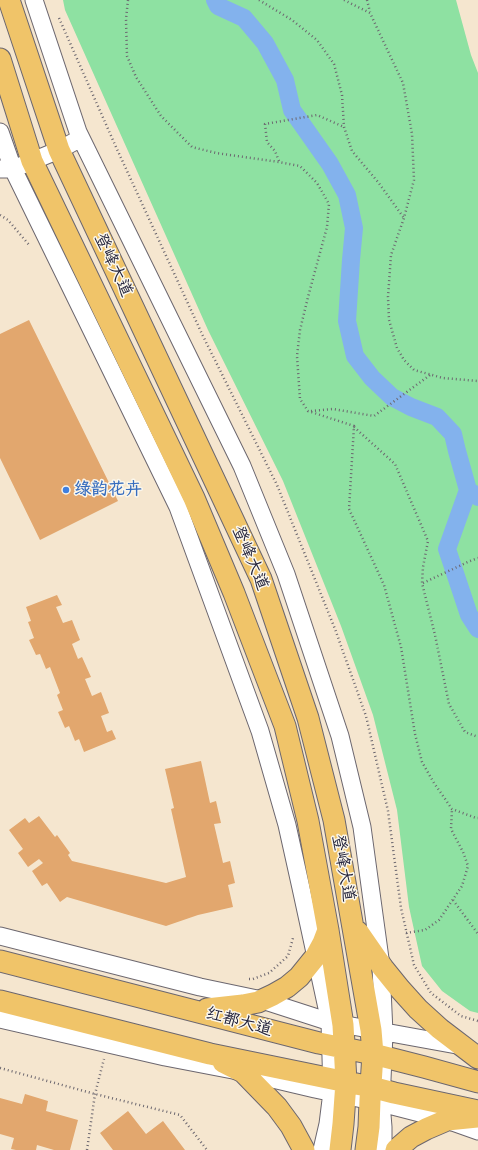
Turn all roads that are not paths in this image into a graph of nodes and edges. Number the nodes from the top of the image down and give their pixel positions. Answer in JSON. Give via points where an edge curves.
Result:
{"nodes":[{"id":1,"x":9,"y":0,"type":"edge"},
{"id":2,"x":34,"y":0,"type":"edge"},
{"id":3,"x":0,"y":59,"type":"edge"},
{"id":4,"x":0,"y":132,"type":"edge"},
{"id":5,"x":81,"y":138,"type":"junction"},
{"id":6,"x":59,"y":150,"type":"junction"},
{"id":7,"x":32,"y":161,"type":"junction"},
{"id":8,"x":6,"y":169,"type":"edge"},
{"id":9,"x":353,"y":924,"type":"junction"},
{"id":10,"x":328,"y":930,"type":"junction"},
{"id":11,"x":0,"y":936,"type":"edge"},
{"id":12,"x":316,"y":956,"type":"junction"},
{"id":13,"x":0,"y":961,"type":"edge"},
{"id":14,"x":381,"y":966,"type":"junction"},
{"id":15,"x":262,"y":1000,"type":"junction"},
{"id":16,"x":0,"y":1001,"type":"edge"},
{"id":17,"x":192,"y":1010,"type":"junction"},
{"id":18,"x":0,"y":1019,"type":"edge"},
{"id":19,"x":336,"y":1023,"type":"junction"},
{"id":20,"x":378,"y":1031,"type":"junction"},
{"id":21,"x":337,"y":1047,"type":"junction"},
{"id":22,"x":473,"y":1052,"type":"edge"},
{"id":23,"x":210,"y":1054,"type":"junction"},
{"id":24,"x":378,"y":1056,"type":"junction"},
{"id":25,"x":243,"y":1072,"type":"junction"},
{"id":26,"x":478,"y":1082,"type":"edge"},
{"id":27,"x":339,"y":1087,"type":"junction"},
{"id":28,"x":376,"y":1095,"type":"junction"},
{"id":29,"x":478,"y":1111,"type":"edge"},
{"id":30,"x":478,"y":1117,"type":"edge"},
{"id":31,"x":447,"y":1120,"type":"junction"},
{"id":32,"x":478,"y":1131,"type":"edge"},
{"id":33,"x":304,"y":1150,"type":"edge"},
{"id":34,"x":322,"y":1150,"type":"edge"},
{"id":35,"x":340,"y":1150,"type":"edge"},
{"id":36,"x":366,"y":1150,"type":"edge"},
{"id":37,"x":383,"y":1150,"type":"edge"},
{"id":38,"x":396,"y":1150,"type":"edge"}],
"edges":[{"from":1,"to":6,"type":"main road","name":"登峰大道"},
{"from":2,"to":5,"type":"street"},
{"from":3,"to":7,"type":"main road","name":"登峰大道"},
{"from":4,"to":8,"type":"street"},
{"from":5,"to":6,"type":"street"},
{"from":5,"to":14,"type":"street","via":[[242,466],[286,574],[340,736],[360,820]]},
{"from":6,"to":7,"type":"street"},
{"from":6,"to":9,"type":"main road","name":"登峰大道","via":[[261,579],[308,718],[334,820]]},
{"from":7,"to":8,"type":"street"},
{"from":7,"to":10,"type":"main road","name":"登峰大道","via":[[194,498],[234,593],[285,726],[308,821]]},
{"from":8,"to":12,"type":"street","via":[[178,507],[260,732],[287,825]]},
{"from":9,"to":14,"type":"main road"},
{"from":9,"to":20,"type":"main road","name":"登峰大道"},
{"from":10,"to":12,"type":"main road"},
{"from":10,"to":19,"type":"main road","name":"登峰大道"},
{"from":11,"to":15,"type":"street","via":[[200,987]]},
{"from":12,"to":15,"type":"main road","via":[[287,987]]},
{"from":12,"to":19,"type":"street"},
{"from":13,"to":17,"type":"main road","name":"红都大道"},
{"from":14,"to":20,"type":"street"},
{"from":14,"to":22,"type":"main road","via":[[418,1009],[440,1029]]},
{"from":15,"to":17,"type":"main road","via":[[243,1005]]},
{"from":15,"to":19,"type":"street"},
{"from":16,"to":23,"type":"main road","name":"红都大道"},
{"from":17,"to":21,"type":"main road","name":"红都大道"},
{"from":18,"to":25,"type":"street"},
{"from":19,"to":20,"type":"street"},
{"from":19,"to":21,"type":"main road","name":"登峰大道"},
{"from":20,"to":22,"type":"street"},
{"from":20,"to":24,"type":"main road","name":"登峰大道"},
{"from":21,"to":24,"type":"main road","name":"红都大道"},
{"from":21,"to":27,"type":"main road","name":"登峰大道"},
{"from":23,"to":25,"type":"main road"},
{"from":23,"to":27,"type":"main road","name":"红都大道"},
{"from":24,"to":26,"type":"main road","name":"红都大道"},
{"from":24,"to":28,"type":"main road","name":"登峰大道"},
{"from":25,"to":27,"type":"street","via":[[315,1089]]},
{"from":25,"to":33,"type":"main road","via":[[278,1107]]},
{"from":27,"to":28,"type":"main road","name":"红都大道"},
{"from":27,"to":34,"type":"street"},
{"from":27,"to":35,"type":"main road","name":"登峰大道","via":[[343,1124]]},
{"from":28,"to":29,"type":"main road","name":"红都大道"},
{"from":28,"to":31,"type":"street","via":[[392,1107]]},
{"from":28,"to":36,"type":"main road","name":"登峰大道"},
{"from":28,"to":37,"type":"street","via":[[383,1127]]},
{"from":30,"to":31,"type":"main road"},
{"from":31,"to":32,"type":"street"},
{"from":31,"to":38,"type":"main road","via":[[426,1129]]}]}
